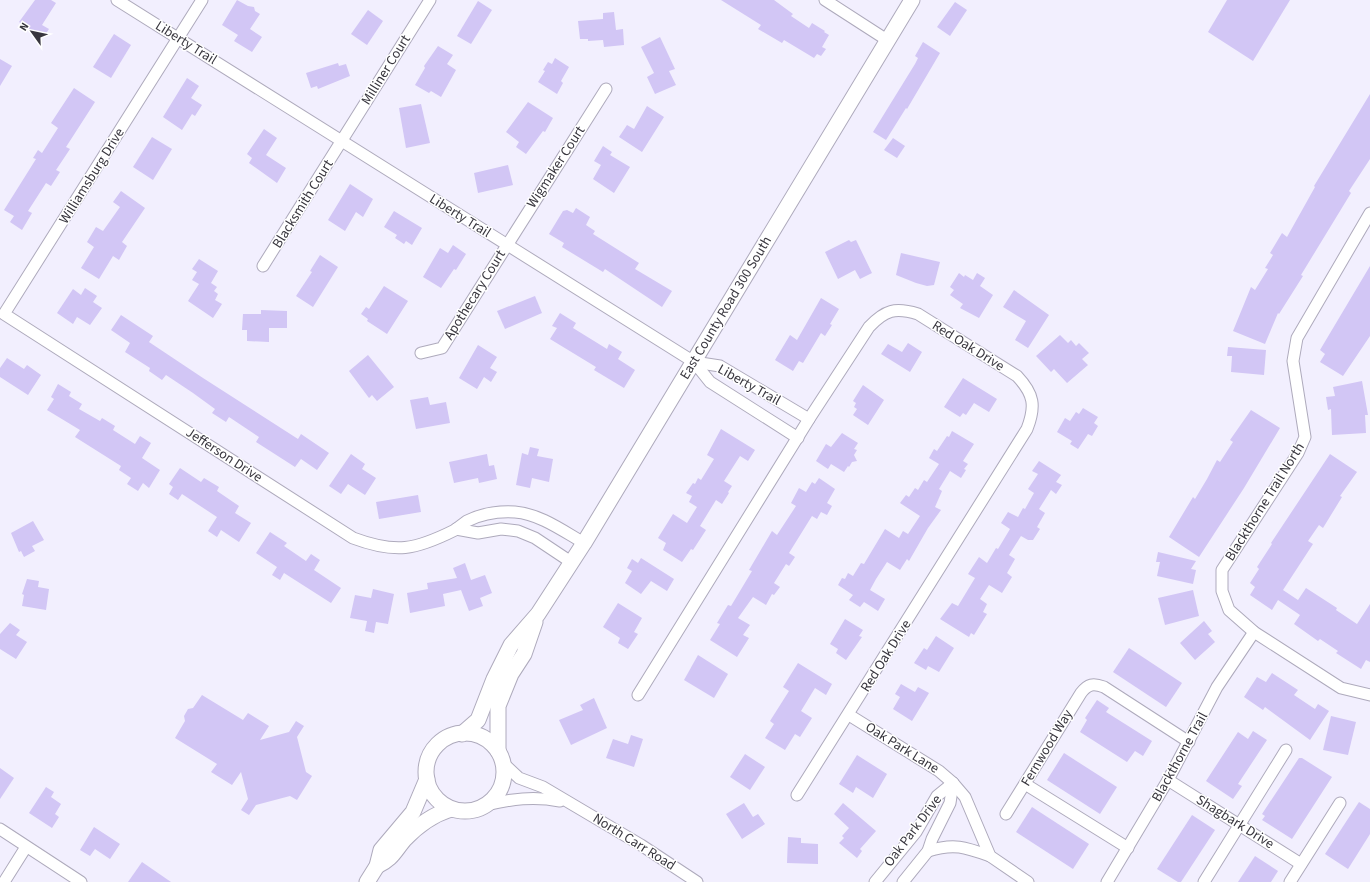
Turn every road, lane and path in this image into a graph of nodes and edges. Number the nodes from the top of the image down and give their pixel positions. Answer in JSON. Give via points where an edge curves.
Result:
{"nodes":[{"id":1,"x":117,"y":0,"type":"edge"},
{"id":2,"x":202,"y":0,"type":"edge"},
{"id":3,"x":430,"y":0,"type":"edge"},
{"id":4,"x":825,"y":0,"type":"edge"},
{"id":5,"x":912,"y":0,"type":"edge"},
{"id":6,"x":178,"y":38,"type":"junction"},
{"id":7,"x":887,"y":40,"type":"junction"},
{"id":8,"x":606,"y":89,"type":"dead end"},
{"id":9,"x":342,"y":141,"type":"junction"},
{"id":10,"x":1370,"y":212,"type":"edge"},
{"id":11,"x":506,"y":245,"type":"junction"},
{"id":12,"x":263,"y":266,"type":"dead end"},
{"id":13,"x":4,"y":314,"type":"joint"},
{"id":14,"x":421,"y":353,"type":"dead end"},
{"id":15,"x":694,"y":362,"type":"junction"},
{"id":16,"x":809,"y":419,"type":"junction"},
{"id":17,"x":798,"y":438,"type":"junction"},
{"id":18,"x":456,"y":529,"type":"junction"},
{"id":19,"x":584,"y":543,"type":"junction"},
{"id":20,"x":571,"y":562,"type":"junction"},
{"id":21,"x":538,"y":614,"type":"junction"},
{"id":22,"x":1254,"y":632,"type":"junction"},
{"id":23,"x":638,"y":695,"type":"dead end"},
{"id":24,"x":1370,"y":695,"type":"edge"},
{"id":25,"x":849,"y":715,"type":"junction"},
{"id":26,"x":462,"y":734,"type":"junction"},
{"id":27,"x":1189,"y":742,"type":"junction"},
{"id":28,"x":1286,"y":750,"type":"dead end"},
{"id":29,"x":500,"y":757,"type":"junction"},
{"id":30,"x":427,"y":779,"type":"junction"},
{"id":31,"x":1168,"y":780,"type":"junction"},
{"id":32,"x":953,"y":783,"type":"junction"},
{"id":33,"x":1025,"y":784,"type":"junction"},
{"id":34,"x":797,"y":795,"type":"dead end"},
{"id":35,"x":570,"y":803,"type":"junction"},
{"id":36,"x":1340,"y":803,"type":"dead end"},
{"id":37,"x":486,"y":805,"type":"junction"},
{"id":38,"x":451,"y":809,"type":"junction"},
{"id":39,"x":1006,"y":814,"type":"dead end"},
{"id":40,"x":1240,"y":825,"type":"junction"},
{"id":41,"x":0,"y":830,"type":"edge"},
{"id":42,"x":26,"y":846,"type":"junction"},
{"id":43,"x":1128,"y":848,"type":"junction"},
{"id":44,"x":928,"y":852,"type":"junction"},
{"id":45,"x":990,"y":856,"type":"junction"},
{"id":46,"x":1302,"y":864,"type":"junction"},
{"id":47,"x":377,"y":866,"type":"junction"},
{"id":48,"x":4,"y":882,"type":"edge"},
{"id":49,"x":81,"y":882,"type":"edge"},
{"id":50,"x":367,"y":882,"type":"edge"},
{"id":51,"x":697,"y":882,"type":"edge"},
{"id":52,"x":875,"y":882,"type":"edge"},
{"id":53,"x":902,"y":882,"type":"edge"},
{"id":54,"x":1028,"y":882,"type":"edge"},
{"id":55,"x":1107,"y":882,"type":"edge"},
{"id":56,"x":1204,"y":882,"type":"edge"},
{"id":57,"x":1290,"y":882,"type":"edge"}],
"edges":[{"from":1,"to":6,"type":"street","name":"Liberty Trail"},
{"from":2,"to":6,"type":"street","name":"Williamsburg Drive"},
{"from":3,"to":9,"type":"street","name":"Milliner Court"},
{"from":4,"to":7,"type":"street"},
{"from":5,"to":7,"type":"street","name":"East County Road 300 South"},
{"from":6,"to":9,"type":"street","name":"Liberty Trail"},
{"from":6,"to":13,"type":"street","name":"Williamsburg Drive"},
{"from":7,"to":15,"type":"street","name":"East County Road 300 South"},
{"from":8,"to":11,"type":"street","name":"Wigmaker Court"},
{"from":9,"to":11,"type":"street","name":"Liberty Trail"},
{"from":9,"to":12,"type":"street","name":"Blacksmith Court"},
{"from":10,"to":22,"type":"street","name":"Blackthorne Trail North","via":[[1297,338],[1293,361],[1305,437],[1298,453],[1222,570],[1222,591],[1230,610]]},
{"from":11,"to":14,"type":"street","name":"Apothecary Court","via":[[442,348]]},
{"from":11,"to":15,"type":"street","name":"Liberty Trail"},
{"from":13,"to":18,"type":"street","name":"Jefferson Drive","via":[[353,538],[397,549],[423,544]]},
{"from":15,"to":16,"type":"street","name":"Liberty Trail","via":[[720,366]]},
{"from":15,"to":17,"type":"street","via":[[710,382]]},
{"from":15,"to":19,"type":"street","name":"East County Road 300 South"},
{"from":16,"to":17,"type":"street","name":"Red Oak Drive"},
{"from":16,"to":25,"type":"street","name":"Red Oak Drive","via":[[868,327],[879,316],[891,311],[904,310],[918,314],[1017,376],[1027,386],[1032,402],[1033,414],[1028,429]]},
{"from":17,"to":23,"type":"street","name":"Red Oak Drive"},
{"from":18,"to":19,"type":"street","name":"Jefferson Drive","via":[[483,515],[514,512],[535,517]]},
{"from":18,"to":20,"type":"street","via":[[478,533],[501,529],[518,531],[535,538]]},
{"from":19,"to":20,"type":"street","name":"East County Road 300 South"},
{"from":20,"to":21,"type":"street","name":"East County Road 300 South"},
{"from":21,"to":26,"type":"street","name":"East County Road 300 South","via":[[511,646],[494,679],[478,720]]},
{"from":21,"to":29,"type":"street","name":"East County Road 300 South","via":[[524,654],[511,674],[498,706]]},
{"from":22,"to":24,"type":"street","name":"Blackthorne Trail North","via":[[1341,688]]},
{"from":22,"to":27,"type":"street","name":"Blackthorne Trail","via":[[1218,687]]},
{"from":25,"to":32,"type":"street","name":"Oak Park Lane","via":[[939,771]]},
{"from":25,"to":34,"type":"street","name":"Red Oak Drive"},
{"from":26,"to":29,"type":"street","via":[[482,737],[491,743]]},
{"from":26,"to":30,"type":"street","via":[[447,738],[434,749],[426,768]]},
{"from":27,"to":31,"type":"street","name":"Blackthorne Trail"},
{"from":27,"to":33,"type":"street","name":"Fernwood Way","via":[[1104,687],[1090,684],[1081,693]]},
{"from":28,"to":40,"type":"street"},
{"from":29,"to":35,"type":"street","name":"North Carr Road","via":[[519,778]]},
{"from":29,"to":37,"type":"street","via":[[504,775],[501,787]]},
{"from":30,"to":38,"type":"street","via":[[431,792]]},
{"from":30,"to":47,"type":"street","via":[[413,812],[381,850]]},
{"from":31,"to":40,"type":"street","name":"Shagbark Drive"},
{"from":31,"to":43,"type":"street","name":"Blackthorne Trail"},
{"from":32,"to":44,"type":"street","name":"Oak Park Drive","via":[[950,803]]},
{"from":32,"to":45,"type":"street","via":[[965,797]]},
{"from":32,"to":52,"type":"street","name":"Oak Park Drive","via":[[937,796],[916,832]]},
{"from":33,"to":39,"type":"street","name":"Fernwood Way"},
{"from":33,"to":43,"type":"street"},
{"from":35,"to":37,"type":"street","name":"North Carr Road","via":[[545,798],[526,798]]},
{"from":35,"to":51,"type":"street","name":"North Carr Road"},
{"from":36,"to":46,"type":"street"},
{"from":37,"to":38,"type":"street","via":[[475,810]]},
{"from":38,"to":47,"type":"street","via":[[428,818],[405,840],[390,860]]},
{"from":40,"to":46,"type":"street","name":"Shagbark Drive"},
{"from":40,"to":56,"type":"street"},
{"from":41,"to":42,"type":"street"},
{"from":42,"to":48,"type":"street"},
{"from":42,"to":49,"type":"street"},
{"from":43,"to":55,"type":"street","name":"Blackthorne Trail"},
{"from":44,"to":45,"type":"street","name":"Oak Park Drive","via":[[953,846]]},
{"from":44,"to":53,"type":"street","name":"Oak Park Drive"},
{"from":45,"to":54,"type":"street"},
{"from":46,"to":57,"type":"street"},
{"from":47,"to":50,"type":"street"}]}
